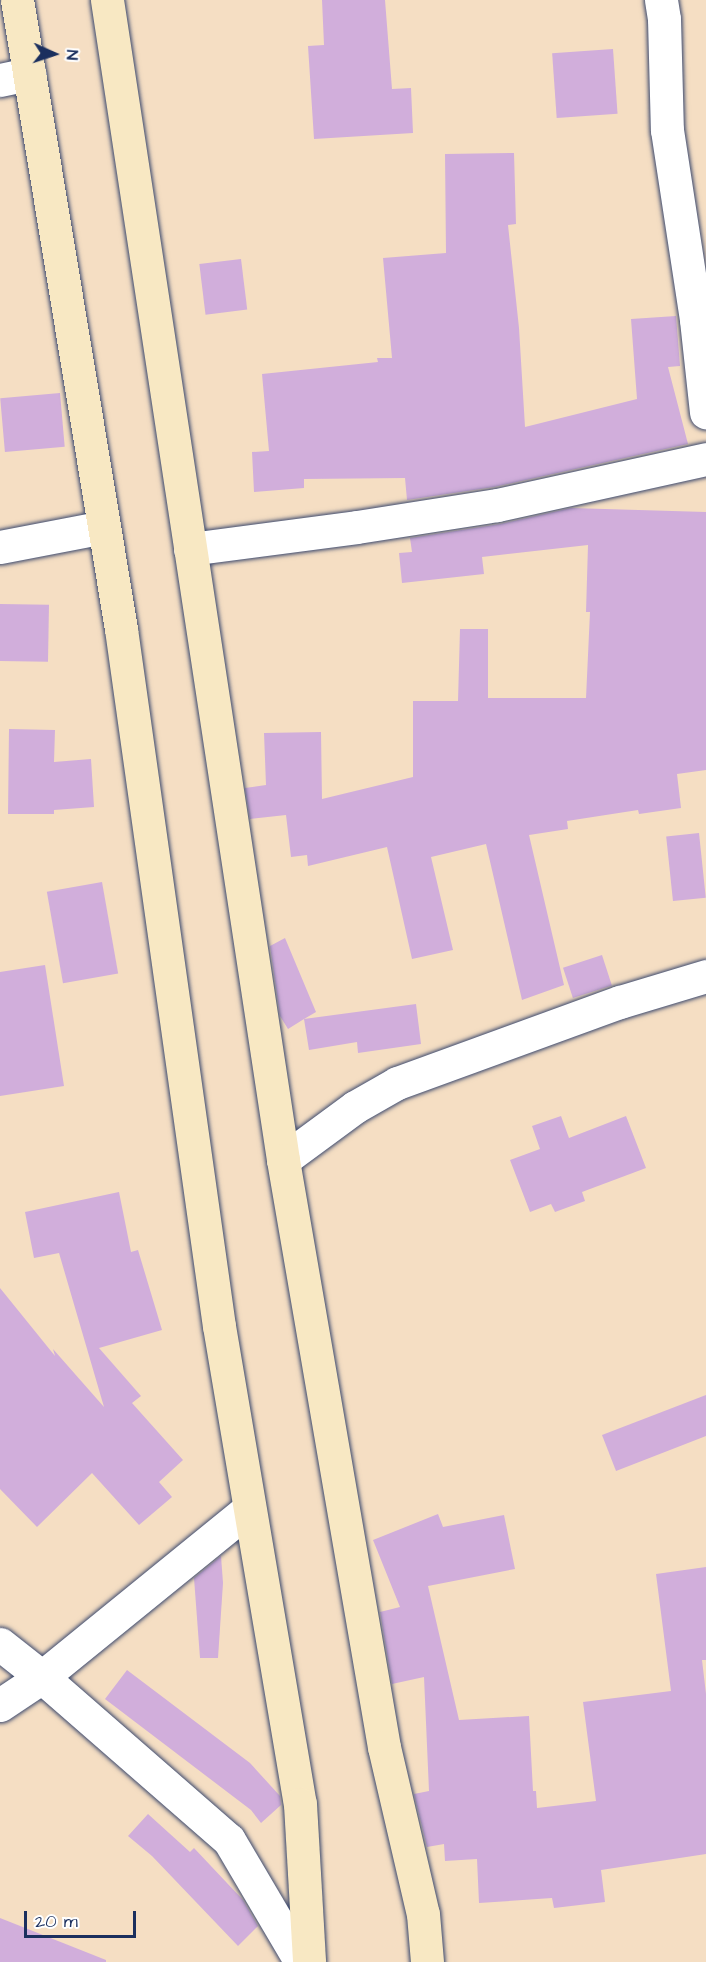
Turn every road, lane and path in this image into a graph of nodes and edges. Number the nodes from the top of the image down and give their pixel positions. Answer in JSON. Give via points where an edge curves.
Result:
{"nodes":[{"id":1,"x":17,"y":0,"type":"edge"},
{"id":2,"x":107,"y":0,"type":"edge"},
{"id":3,"x":661,"y":0,"type":"edge"},
{"id":4,"x":15,"y":77,"type":"edge"},
{"id":5,"x":706,"y":412,"type":"edge"},
{"id":6,"x":706,"y":459,"type":"edge"},
{"id":7,"x":104,"y":527,"type":"junction"},
{"id":8,"x":0,"y":547,"type":"edge"},
{"id":9,"x":190,"y":549,"type":"junction"},
{"id":10,"x":706,"y":976,"type":"edge"},
{"id":11,"x":283,"y":1160,"type":"junction"},
{"id":12,"x":249,"y":1509,"type":"junction"},
{"id":13,"x":0,"y":1644,"type":"edge"},
{"id":14,"x":42,"y":1677,"type":"junction"},
{"id":15,"x":0,"y":1705,"type":"edge"},
{"id":16,"x":301,"y":1962,"type":"edge"},
{"id":17,"x":309,"y":1962,"type":"edge"},
{"id":18,"x":426,"y":1962,"type":"edge"}],
"edges":[{"from":1,"to":4,"type":"street"},
{"from":2,"to":9,"type":"street"},
{"from":3,"to":5,"type":"street","via":[[667,130]]},
{"from":4,"to":7,"type":"street"},
{"from":6,"to":9,"type":"street","via":[[497,505]]},
{"from":7,"to":8,"type":"street"},
{"from":7,"to":12,"type":"street"},
{"from":9,"to":11,"type":"street"},
{"from":10,"to":11,"type":"street","via":[[620,1002],[397,1083],[355,1107]]},
{"from":11,"to":18,"type":"street","via":[[384,1747],[423,1914]]},
{"from":12,"to":14,"type":"street"},
{"from":12,"to":17,"type":"street","via":[[300,1804]]},
{"from":13,"to":14,"type":"street"},
{"from":14,"to":15,"type":"street"},
{"from":14,"to":16,"type":"street","via":[[229,1840]]}]}
